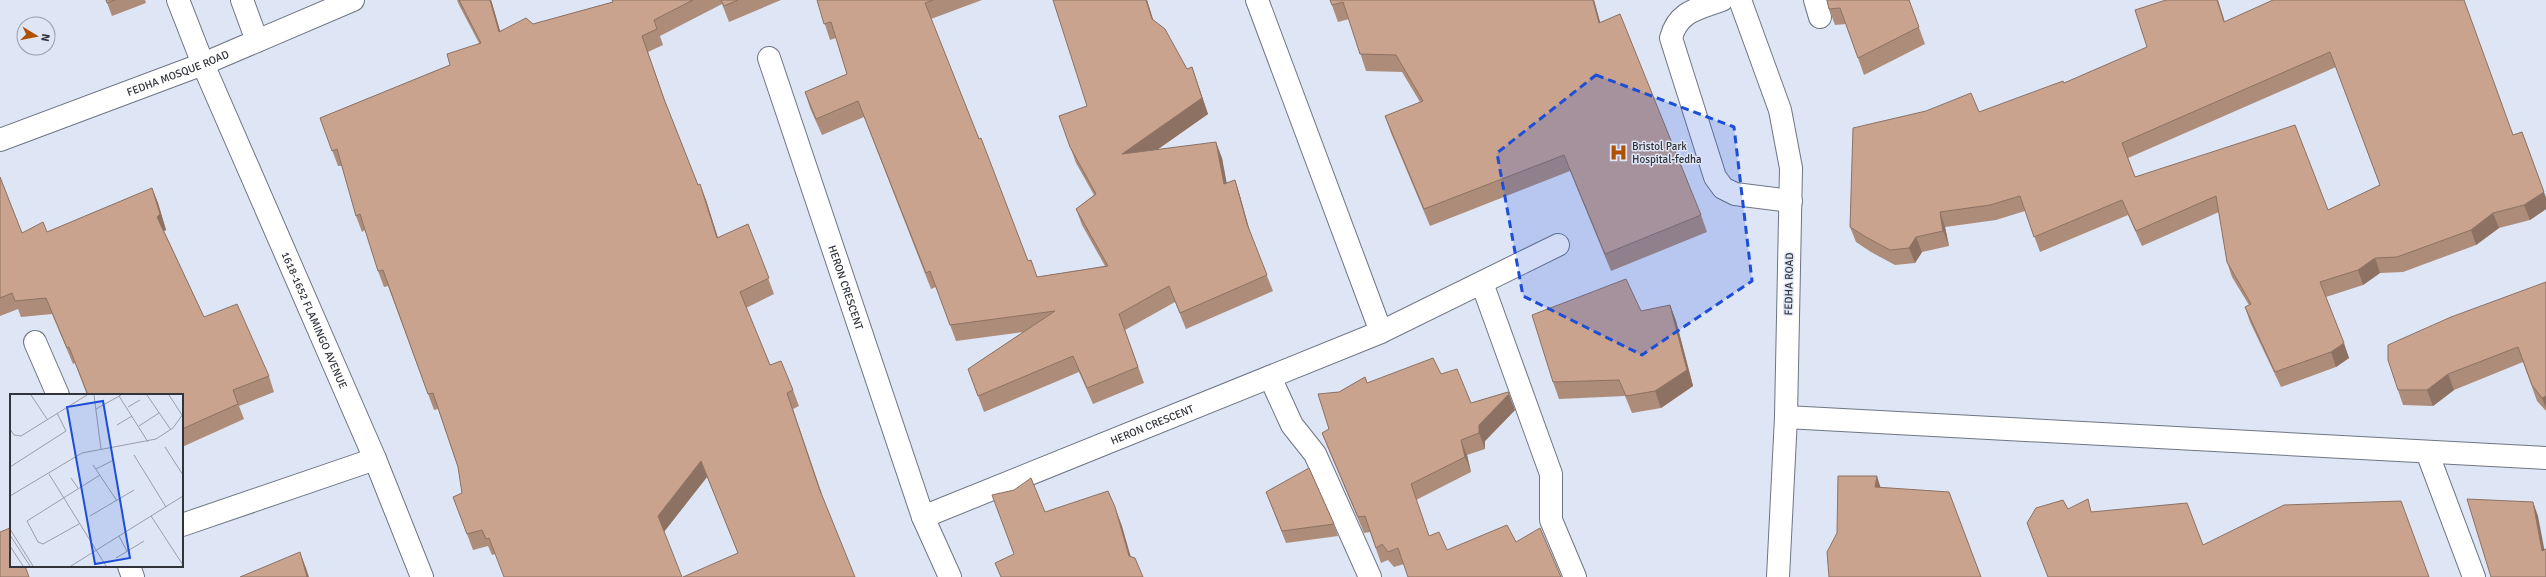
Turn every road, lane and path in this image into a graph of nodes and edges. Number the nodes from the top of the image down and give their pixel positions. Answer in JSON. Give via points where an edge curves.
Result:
{"nodes":[{"id":1,"x":178,"y":0,"type":"edge"},
{"id":2,"x":242,"y":0,"type":"edge"},
{"id":3,"x":352,"y":0,"type":"edge"},
{"id":4,"x":1257,"y":0,"type":"edge"},
{"id":5,"x":1722,"y":0,"type":"edge"},
{"id":6,"x":1740,"y":0,"type":"edge"},
{"id":7,"x":257,"y":41,"type":"junction"},
{"id":8,"x":770,"y":58,"type":"dead end"},
{"id":9,"x":203,"y":64,"type":"junction"},
{"id":10,"x":0,"y":140,"type":"edge"},
{"id":11,"x":1791,"y":201,"type":"junction"},
{"id":12,"x":1558,"y":244,"type":"dead end"},
{"id":13,"x":1482,"y":283,"type":"junction"},
{"id":14,"x":1381,"y":332,"type":"junction"},
{"id":15,"x":35,"y":342,"type":"dead end"},
{"id":16,"x":1270,"y":377,"type":"junction"},
{"id":17,"x":58,"y":394,"type":"edge"},
{"id":18,"x":1786,"y":418,"type":"junction"},
{"id":19,"x":2427,"y":452,"type":"junction"},
{"id":20,"x":2546,"y":458,"type":"edge"},
{"id":21,"x":375,"y":459,"type":"junction"},
{"id":22,"x":924,"y":517,"type":"junction"},
{"id":23,"x":183,"y":525,"type":"edge"},
{"id":24,"x":129,"y":567,"type":"edge"},
{"id":25,"x":133,"y":577,"type":"edge"},
{"id":26,"x":422,"y":577,"type":"edge"},
{"id":27,"x":950,"y":577,"type":"edge"},
{"id":28,"x":1370,"y":577,"type":"edge"},
{"id":29,"x":1574,"y":577,"type":"edge"},
{"id":30,"x":1778,"y":577,"type":"edge"},
{"id":31,"x":2474,"y":577,"type":"edge"}],
"edges":[{"from":1,"to":9,"type":"street","name":"1618-1652 FLAMINGO AVENUE"},
{"from":2,"to":7,"type":"street"},
{"from":3,"to":7,"type":"street","name":"FEDHA MOSQUE ROAD"},
{"from":4,"to":14,"type":"street"},
{"from":5,"to":11,"type":"street","via":[[1682,16],[1674,25],[1670,38],[1716,177],[1723,188],[1735,194]]},
{"from":6,"to":11,"type":"street","name":"FEDHA ROAD","via":[[1780,110],[1791,168]]},
{"from":7,"to":9,"type":"street","name":"FEDHA MOSQUE ROAD"},
{"from":8,"to":22,"type":"street","name":"HERON CRESCENT"},
{"from":9,"to":10,"type":"street","name":"FEDHA MOSQUE ROAD"},
{"from":9,"to":21,"type":"street","name":"1618-1652 FLAMINGO AVENUE"},
{"from":11,"to":18,"type":"street","name":"FEDHA ROAD"},
{"from":12,"to":13,"type":"street","name":"HERON CRESCENT"},
{"from":13,"to":14,"type":"street","name":"HERON CRESCENT"},
{"from":13,"to":29,"type":"street","via":[[1552,474],[1551,520]]},
{"from":14,"to":16,"type":"street","name":"HERON CRESCENT"},
{"from":15,"to":17,"type":"street"},
{"from":16,"to":22,"type":"street","name":"HERON CRESCENT"},
{"from":16,"to":28,"type":"street","via":[[1292,425],[1315,454]]},
{"from":18,"to":19,"type":"street"},
{"from":18,"to":30,"type":"street","name":"FEDHA ROAD"},
{"from":19,"to":20,"type":"street"},
{"from":19,"to":31,"type":"street"},
{"from":21,"to":23,"type":"street"},
{"from":21,"to":26,"type":"street","name":"1618-1652 FLAMINGO AVENUE"},
{"from":22,"to":27,"type":"street","name":"HERON CRESCENT"},
{"from":24,"to":25,"type":"street"}]}
